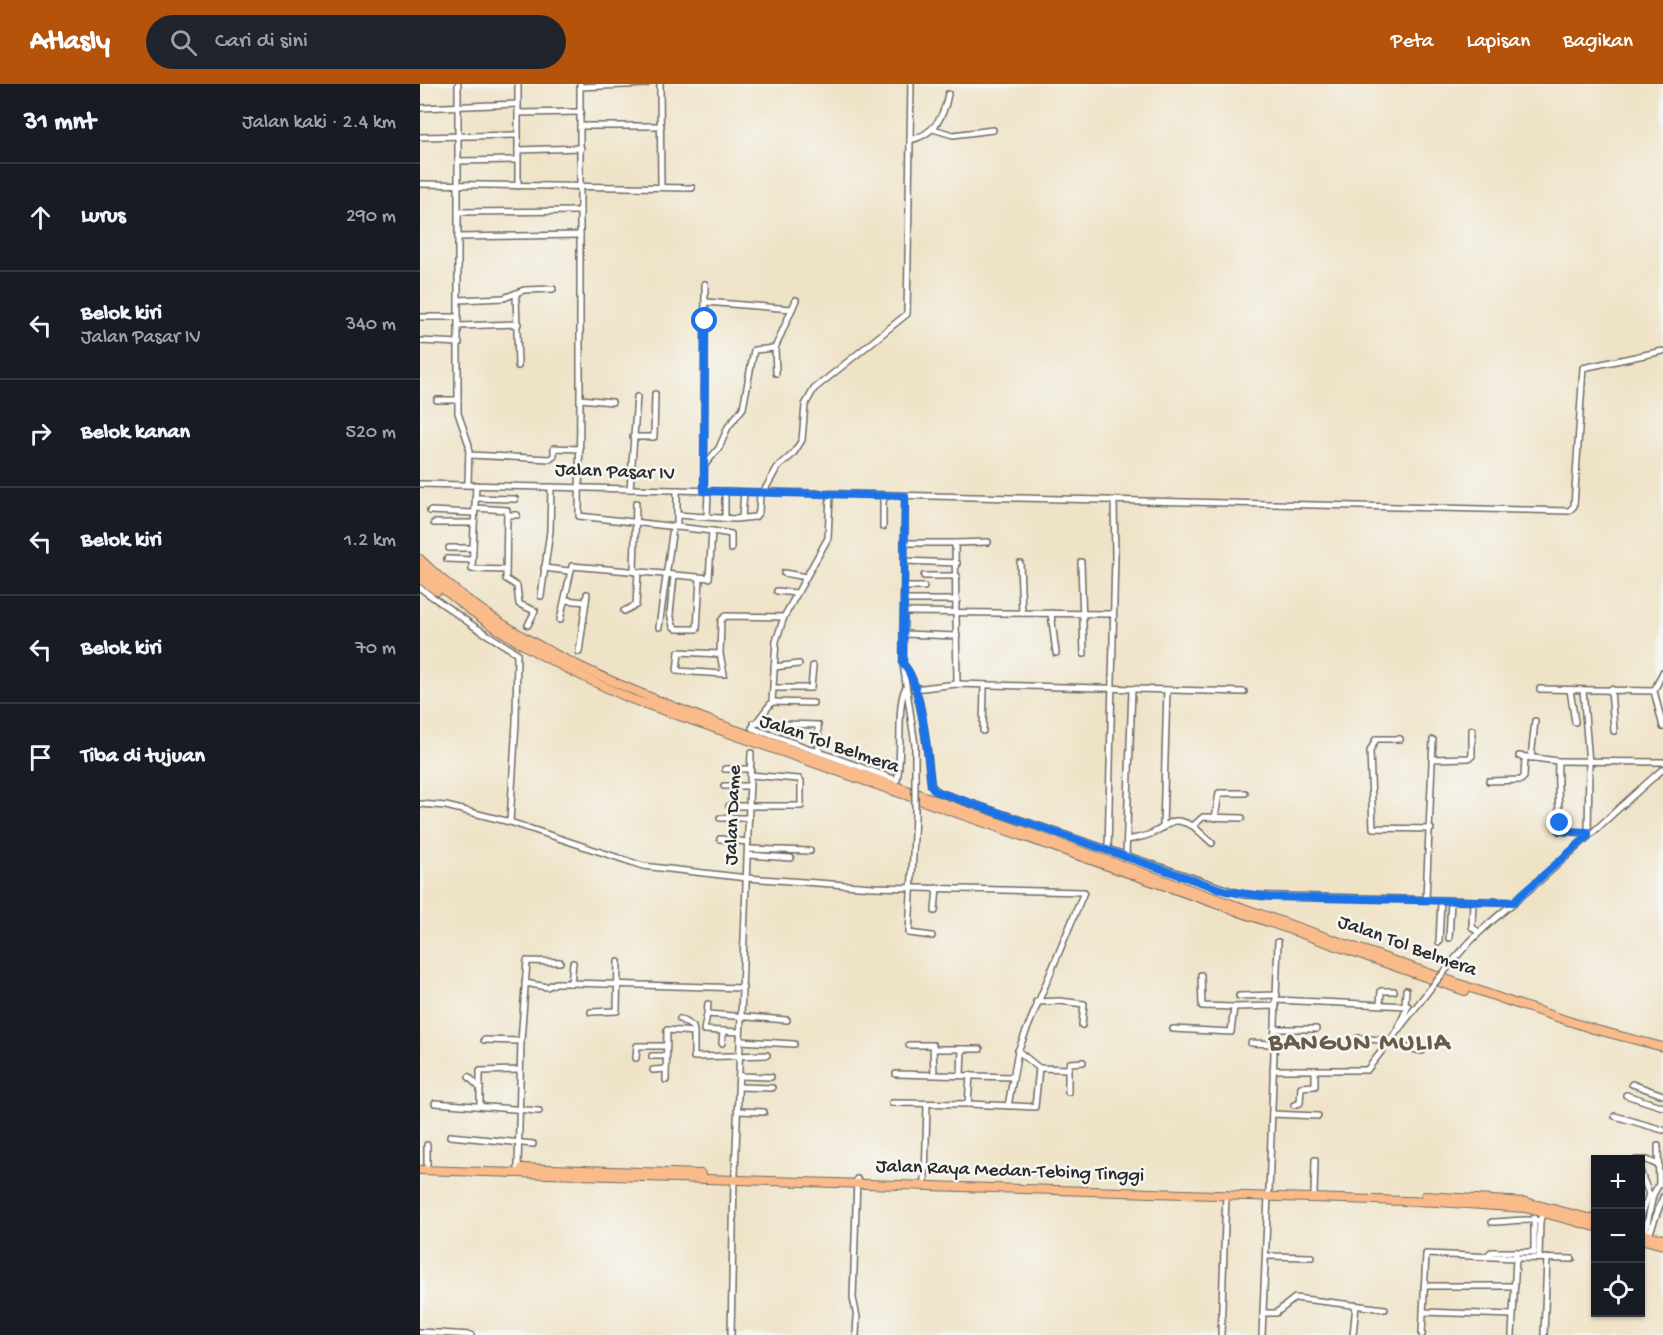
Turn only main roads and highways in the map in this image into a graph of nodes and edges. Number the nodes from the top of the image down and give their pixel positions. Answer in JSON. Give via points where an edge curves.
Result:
{"nodes":[{"id":1,"x":420,"y":559,"type":"edge"},
{"id":2,"x":420,"y":569,"type":"edge"},
{"id":3,"x":420,"y":579,"type":"edge"},
{"id":4,"x":480,"y":620,"type":"junction"},
{"id":5,"x":1560,"y":1021,"type":"junction"},
{"id":6,"x":1663,"y":1047,"type":"edge"},
{"id":7,"x":1663,"y":1053,"type":"edge"},
{"id":8,"x":422,"y":1167,"type":"edge"},
{"id":9,"x":735,"y":1178,"type":"junction"},
{"id":10,"x":857,"y":1182,"type":"junction"},
{"id":11,"x":1268,"y":1194,"type":"junction"},
{"id":12,"x":1591,"y":1222,"type":"edge"},
{"id":13,"x":1591,"y":1222,"type":"edge"},
{"id":14,"x":1645,"y":1235,"type":"edge"},
{"id":15,"x":1645,"y":1236,"type":"edge"},
{"id":16,"x":1663,"y":1239,"type":"edge"},
{"id":17,"x":1663,"y":1245,"type":"edge"}],
"edges":[{"from":1,"to":5,"type":"highway","name":"Jalan Tol Belmera","via":[[460,595],[520,636],[634,692]]},
{"from":2,"to":4,"type":"highway","name":"Jalan Tol Belmera"},
{"from":3,"to":4,"type":"highway"},
{"from":4,"to":5,"type":"highway","name":"Jalan Tol Belmera","via":[[575,674],[693,722]]},
{"from":5,"to":6,"type":"highway","name":"Jalan Tol Belmera"},
{"from":5,"to":7,"type":"highway","name":"Jalan Tol Belmera"},
{"from":8,"to":9,"type":"highway","name":"Jalan Raya Medan-Tebing Tinggi"},
{"from":8,"to":9,"type":"highway","name":"Jalan Raya Medan-Tebing Tinggi"},
{"from":9,"to":10,"type":"highway","name":"Jalan Raya Medan-Tebing Tinggi"},
{"from":10,"to":11,"type":"highway","name":"Jalan Raya Medan-Tebing Tinggi"},
{"from":10,"to":11,"type":"highway","name":"Jalan Raya Medan-Tebing Tinggi"},
{"from":11,"to":12,"type":"highway","name":"Jalan Raya Medan-Tebing Tinggi","via":[[1512,1200],[1548,1206]]},
{"from":11,"to":13,"type":"highway","name":"Jalan Raya Medan-Tebing Tinggi","via":[[1533,1210]]},
{"from":14,"to":16,"type":"highway"},
{"from":15,"to":17,"type":"highway"}]}
